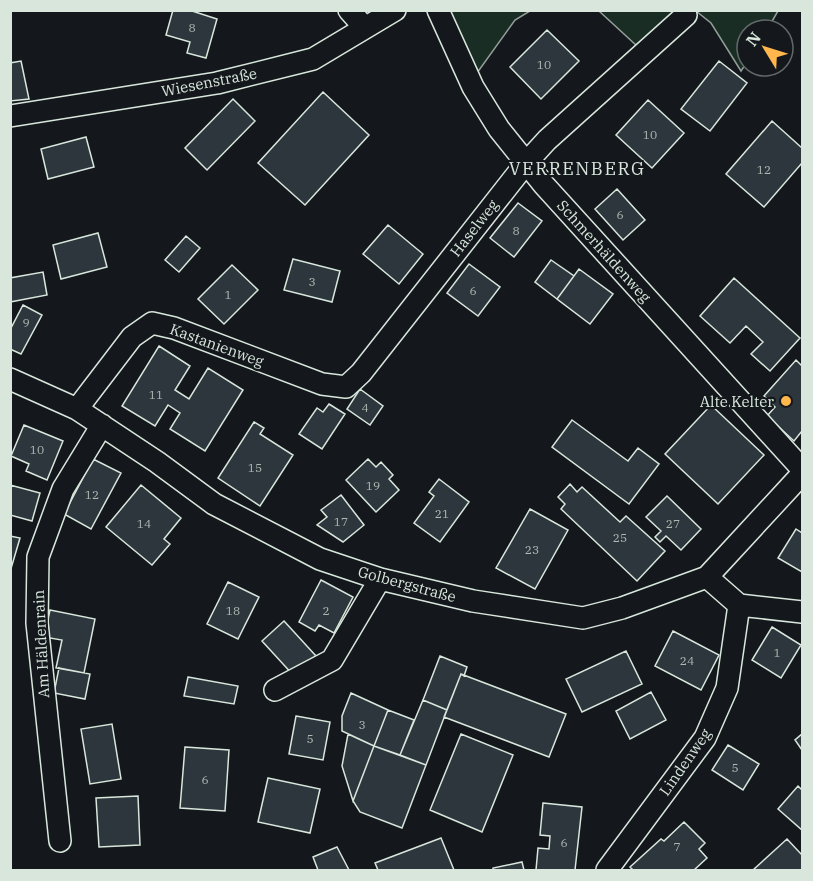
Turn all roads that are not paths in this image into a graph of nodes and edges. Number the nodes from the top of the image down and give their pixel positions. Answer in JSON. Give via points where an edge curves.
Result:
{"nodes":[{"id":1,"x":350,"y":10,"type":"edge"},
{"id":2,"x":395,"y":10,"type":"edge"},
{"id":3,"x":438,"y":10,"type":"edge"},
{"id":4,"x":686,"y":15,"type":"dead end"},
{"id":5,"x":365,"y":28,"type":"junction"},
{"id":6,"x":10,"y":116,"type":"edge"},
{"id":7,"x":526,"y":163,"type":"junction"},
{"id":8,"x":10,"y":379,"type":"edge"},
{"id":9,"x":322,"y":384,"type":"joint"},
{"id":10,"x":77,"y":409,"type":"junction"},
{"id":11,"x":102,"y":426,"type":"junction"},
{"id":12,"x":802,"y":469,"type":"edge"},
{"id":13,"x":802,"y":474,"type":"edge"},
{"id":14,"x":706,"y":577,"type":"junction"},
{"id":15,"x":380,"y":579,"type":"junction"},
{"id":16,"x":739,"y":605,"type":"junction"},
{"id":17,"x":802,"y":612,"type":"edge"},
{"id":18,"x":275,"y":690,"type":"dead end"},
{"id":19,"x":60,"y":841,"type":"dead end"},
{"id":20,"x":606,"y":870,"type":"edge"}],
"edges":[{"from":1,"to":5,"type":"street"},
{"from":2,"to":5,"type":"street","name":"Wiesenstraße"},
{"from":3,"to":7,"type":"street","name":"Schmerhäldenweg","via":[[473,87]]},
{"from":4,"to":7,"type":"street","name":"Haselweg"},
{"from":5,"to":6,"type":"street","name":"Wiesenstraße","via":[[313,59],[217,83]]},
{"from":7,"to":9,"type":"street","name":"Haselweg","via":[[361,374],[346,387]]},
{"from":7,"to":12,"type":"street","name":"Schmerhäldenweg"},
{"from":8,"to":10,"type":"street","name":"Golbergstraße"},
{"from":9,"to":10,"type":"street","name":"Kastanienweg","via":[[152,323],[132,337]]},
{"from":10,"to":11,"type":"street","name":"Golbergstraße"},
{"from":11,"to":15,"type":"street","name":"Golbergstraße","via":[[214,504],[320,559]]},
{"from":11,"to":19,"type":"street","name":"Am Häldenrain","via":[[63,489],[38,557],[37,623]]},
{"from":13,"to":14,"type":"street","name":"Golbergstraße"},
{"from":14,"to":15,"type":"street","name":"Golbergstraße","via":[[583,618],[473,601]]},
{"from":14,"to":16,"type":"street"},
{"from":15,"to":18,"type":"street","via":[[332,660]]},
{"from":16,"to":17,"type":"street"},
{"from":16,"to":20,"type":"street","name":"Lindenweg","via":[[727,688],[705,738]]}]}
